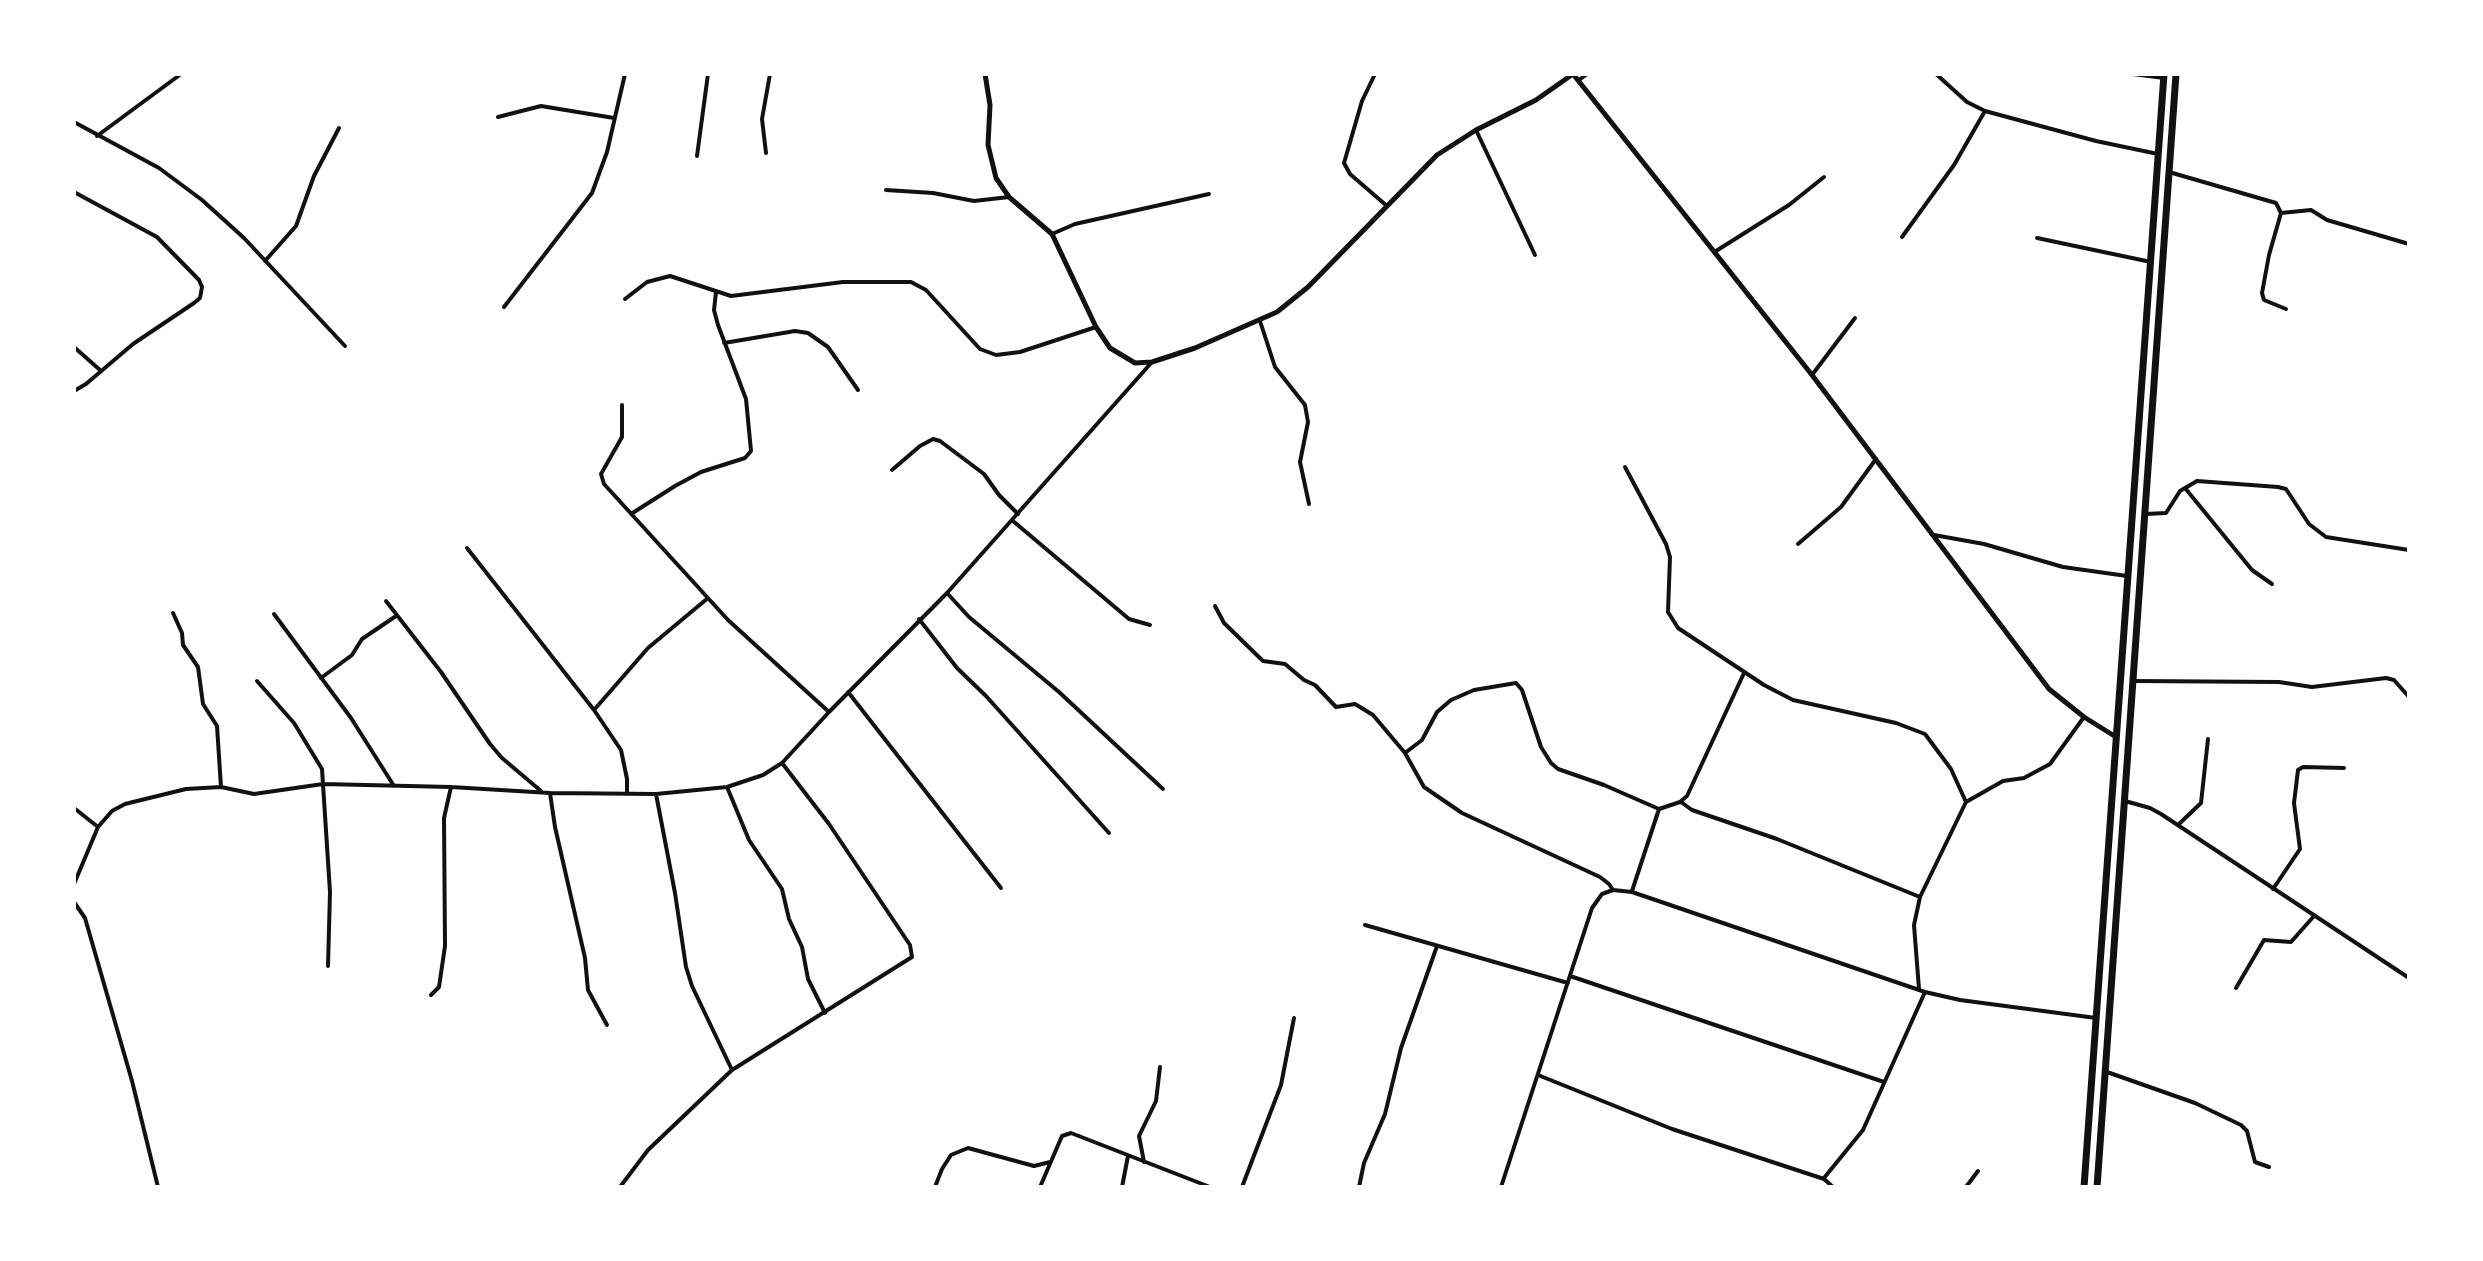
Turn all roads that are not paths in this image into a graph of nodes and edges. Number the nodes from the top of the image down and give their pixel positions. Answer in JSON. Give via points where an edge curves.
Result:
{"nodes":[{"id":1,"x":181,"y":74,"type":"edge"},
{"id":2,"x":625,"y":74,"type":"edge"},
{"id":3,"x":708,"y":74,"type":"edge"},
{"id":4,"x":770,"y":74,"type":"edge"},
{"id":5,"x":985,"y":74,"type":"edge"},
{"id":6,"x":1375,"y":74,"type":"edge"},
{"id":7,"x":1573,"y":74,"type":"edge"},
{"id":8,"x":1587,"y":74,"type":"edge"},
{"id":9,"x":1936,"y":74,"type":"edge"},
{"id":10,"x":2133,"y":74,"type":"edge"},
{"id":11,"x":2176,"y":74,"type":"edge"},
{"id":12,"x":2164,"y":76,"type":"edge"},
{"id":13,"x":1579,"y":80,"type":"junction"},
{"id":14,"x":1985,"y":111,"type":"junction"},
{"id":15,"x":498,"y":117,"type":"dead end"},
{"id":16,"x":614,"y":118,"type":"junction"},
{"id":17,"x":74,"y":122,"type":"edge"},
{"id":18,"x":339,"y":128,"type":"dead end"},
{"id":19,"x":1476,"y":130,"type":"junction"},
{"id":20,"x":97,"y":136,"type":"junction"},
{"id":21,"x":766,"y":153,"type":"dead end"},
{"id":22,"x":2158,"y":154,"type":"junction"},
{"id":23,"x":697,"y":156,"type":"dead end"},
{"id":24,"x":2169,"y":172,"type":"junction"},
{"id":25,"x":1824,"y":177,"type":"dead end"},
{"id":26,"x":886,"y":190,"type":"dead end"},
{"id":27,"x":74,"y":192,"type":"edge"},
{"id":28,"x":1209,"y":194,"type":"dead end"},
{"id":29,"x":1009,"y":197,"type":"junction"},
{"id":30,"x":1387,"y":206,"type":"junction"},
{"id":31,"x":2281,"y":213,"type":"junction"},
{"id":32,"x":1052,"y":234,"type":"junction"},
{"id":33,"x":1902,"y":237,"type":"dead end"},
{"id":34,"x":2037,"y":238,"type":"dead end"},
{"id":35,"x":2409,"y":244,"type":"edge"},
{"id":36,"x":1716,"y":251,"type":"junction"},
{"id":37,"x":1535,"y":255,"type":"dead end"},
{"id":38,"x":265,"y":261,"type":"junction"},
{"id":39,"x":2151,"y":262,"type":"junction"},
{"id":40,"x":716,"y":292,"type":"junction"},
{"id":41,"x":625,"y":299,"type":"dead end"},
{"id":42,"x":504,"y":307,"type":"dead end"},
{"id":43,"x":2286,"y":309,"type":"dead end"},
{"id":44,"x":1855,"y":318,"type":"dead end"},
{"id":45,"x":1260,"y":321,"type":"junction"},
{"id":46,"x":1096,"y":327,"type":"junction"},
{"id":47,"x":724,"y":343,"type":"junction"},
{"id":48,"x":345,"y":346,"type":"dead end"},
{"id":49,"x":74,"y":347,"type":"edge"},
{"id":50,"x":1152,"y":362,"type":"junction"},
{"id":51,"x":100,"y":370,"type":"junction"},
{"id":52,"x":1812,"y":375,"type":"junction"},
{"id":53,"x":858,"y":390,"type":"dead end"},
{"id":54,"x":74,"y":391,"type":"edge"},
{"id":55,"x":622,"y":405,"type":"dead end"},
{"id":56,"x":1876,"y":459,"type":"junction"},
{"id":57,"x":1625,"y":467,"type":"dead end"},
{"id":58,"x":892,"y":470,"type":"dead end"},
{"id":59,"x":2185,"y":488,"type":"junction"},
{"id":60,"x":1309,"y":504,"type":"dead end"},
{"id":61,"x":631,"y":514,"type":"junction"},
{"id":62,"x":1018,"y":514,"type":"junction"},
{"id":63,"x":2145,"y":514,"type":"junction"},
{"id":64,"x":1013,"y":521,"type":"junction"},
{"id":65,"x":1934,"y":535,"type":"junction"},
{"id":66,"x":1798,"y":544,"type":"dead end"},
{"id":67,"x":467,"y":548,"type":"dead end"},
{"id":68,"x":2409,"y":550,"type":"edge"},
{"id":69,"x":2128,"y":576,"type":"junction"},
{"id":70,"x":2272,"y":584,"type":"dead end"},
{"id":71,"x":947,"y":593,"type":"junction"},
{"id":72,"x":708,"y":598,"type":"junction"},
{"id":73,"x":386,"y":601,"type":"dead end"},
{"id":74,"x":1215,"y":606,"type":"dead end"},
{"id":75,"x":173,"y":613,"type":"dead end"},
{"id":76,"x":274,"y":614,"type":"dead end"},
{"id":77,"x":396,"y":616,"type":"junction"},
{"id":78,"x":919,"y":619,"type":"junction"},
{"id":79,"x":1150,"y":625,"type":"dead end"},
{"id":80,"x":1744,"y":673,"type":"junction"},
{"id":81,"x":321,"y":678,"type":"junction"},
{"id":82,"x":257,"y":681,"type":"dead end"},
{"id":83,"x":2133,"y":681,"type":"junction"},
{"id":84,"x":848,"y":692,"type":"junction"},
{"id":85,"x":2409,"y":697,"type":"edge"},
{"id":86,"x":594,"y":710,"type":"junction"},
{"id":87,"x":829,"y":712,"type":"junction"},
{"id":88,"x":2084,"y":717,"type":"junction"},
{"id":89,"x":2116,"y":737,"type":"junction"},
{"id":90,"x":2208,"y":739,"type":"dead end"},
{"id":91,"x":1405,"y":753,"type":"junction"},
{"id":92,"x":782,"y":763,"type":"junction"},
{"id":93,"x":2344,"y":768,"type":"dead end"},
{"id":94,"x":323,"y":784,"type":"junction"},
{"id":95,"x":394,"y":786,"type":"junction"},
{"id":96,"x":221,"y":787,"type":"junction"},
{"id":97,"x":451,"y":787,"type":"junction"},
{"id":98,"x":727,"y":787,"type":"junction"},
{"id":99,"x":1163,"y":789,"type":"dead end"},
{"id":100,"x":543,"y":793,"type":"junction"},
{"id":101,"x":550,"y":793,"type":"junction"},
{"id":102,"x":627,"y":794,"type":"junction"},
{"id":103,"x":656,"y":794,"type":"junction"},
{"id":104,"x":2125,"y":801,"type":"junction"},
{"id":105,"x":1680,"y":802,"type":"junction"},
{"id":106,"x":1966,"y":802,"type":"junction"},
{"id":107,"x":74,"y":808,"type":"edge"},
{"id":108,"x":1659,"y":809,"type":"junction"},
{"id":109,"x":2178,"y":825,"type":"junction"},
{"id":110,"x":98,"y":827,"type":"junction"},
{"id":111,"x":1109,"y":833,"type":"dead end"},
{"id":112,"x":74,"y":884,"type":"edge"},
{"id":113,"x":1001,"y":888,"type":"dead end"},
{"id":114,"x":2273,"y":889,"type":"junction"},
{"id":115,"x":1613,"y":890,"type":"junction"},
{"id":116,"x":2106,"y":891,"type":"junction"},
{"id":117,"x":1632,"y":892,"type":"junction"},
{"id":118,"x":2117,"y":892,"type":"junction"},
{"id":119,"x":1920,"y":897,"type":"junction"},
{"id":120,"x":74,"y":902,"type":"edge"},
{"id":121,"x":2314,"y":916,"type":"junction"},
{"id":122,"x":1365,"y":925,"type":"dead end"},
{"id":123,"x":1437,"y":946,"type":"junction"},
{"id":124,"x":328,"y":966,"type":"dead end"},
{"id":125,"x":1570,"y":976,"type":"junction"},
{"id":126,"x":2409,"y":978,"type":"edge"},
{"id":127,"x":1568,"y":983,"type":"junction"},
{"id":128,"x":2236,"y":988,"type":"dead end"},
{"id":129,"x":1919,"y":990,"type":"junction"},
{"id":130,"x":1925,"y":992,"type":"junction"},
{"id":131,"x":431,"y":995,"type":"dead end"},
{"id":132,"x":825,"y":1013,"type":"junction"},
{"id":133,"x":1294,"y":1018,"type":"dead end"},
{"id":134,"x":2096,"y":1018,"type":"junction"},
{"id":135,"x":607,"y":1025,"type":"dead end"},
{"id":136,"x":1160,"y":1067,"type":"dead end"},
{"id":137,"x":732,"y":1070,"type":"junction"},
{"id":138,"x":2105,"y":1071,"type":"junction"},
{"id":139,"x":1538,"y":1075,"type":"junction"},
{"id":140,"x":1884,"y":1082,"type":"junction"},
{"id":141,"x":1128,"y":1156,"type":"junction"},
{"id":142,"x":1050,"y":1162,"type":"junction"},
{"id":143,"x":1144,"y":1162,"type":"junction"},
{"id":144,"x":2269,"y":1167,"type":"dead end"},
{"id":145,"x":1978,"y":1171,"type":"dead end"},
{"id":146,"x":1824,"y":1179,"type":"junction"},
{"id":147,"x":158,"y":1187,"type":"edge"},
{"id":148,"x":620,"y":1187,"type":"edge"},
{"id":149,"x":935,"y":1187,"type":"edge"},
{"id":150,"x":1040,"y":1187,"type":"edge"},
{"id":151,"x":1122,"y":1187,"type":"edge"},
{"id":152,"x":1210,"y":1187,"type":"edge"},
{"id":153,"x":1242,"y":1187,"type":"edge"},
{"id":154,"x":1359,"y":1187,"type":"edge"},
{"id":155,"x":1501,"y":1187,"type":"edge"},
{"id":156,"x":1833,"y":1187,"type":"edge"},
{"id":157,"x":1966,"y":1187,"type":"edge"},
{"id":158,"x":2084,"y":1187,"type":"edge"},
{"id":159,"x":2097,"y":1187,"type":"edge"}],
"edges":[{"from":1,"to":20,"type":"street"},
{"from":2,"to":16,"type":"street"},
{"from":3,"to":23,"type":"street"},
{"from":4,"to":21,"type":"street","via":[[762,119]]},
{"from":5,"to":29,"type":"street","via":[[989,153]]},
{"from":6,"to":30,"type":"street","via":[[1344,163]]},
{"from":7,"to":13,"type":"street"},
{"from":7,"to":19,"type":"street","via":[[1536,100]]},
{"from":8,"to":13,"type":"street"},
{"from":9,"to":14,"type":"street"},
{"from":10,"to":12,"type":"street"},
{"from":11,"to":24,"type":"highway"},
{"from":12,"to":22,"type":"highway"},
{"from":13,"to":36,"type":"street"},
{"from":14,"to":22,"type":"street"},
{"from":14,"to":33,"type":"street"},
{"from":15,"to":16,"type":"street","via":[[541,106]]},
{"from":16,"to":42,"type":"street","via":[[592,193]]},
{"from":17,"to":20,"type":"street"},
{"from":18,"to":38,"type":"street","via":[[296,226]]},
{"from":19,"to":30,"type":"street","via":[[1437,155]]},
{"from":19,"to":37,"type":"street"},
{"from":20,"to":38,"type":"street","via":[[159,168],[202,200]]},
{"from":22,"to":39,"type":"highway"},
{"from":24,"to":31,"type":"street","via":[[2271,199]]},
{"from":24,"to":63,"type":"highway"},
{"from":25,"to":36,"type":"street"},
{"from":26,"to":29,"type":"street","via":[[974,201]]},
{"from":27,"to":51,"type":"street","via":[[157,237],[202,287],[194,303]]},
{"from":28,"to":32,"type":"street","via":[[1075,224]]},
{"from":29,"to":32,"type":"street"},
{"from":30,"to":45,"type":"street","via":[[1308,287]]},
{"from":31,"to":35,"type":"street","via":[[2311,210],[2327,220]]},
{"from":31,"to":43,"type":"street","via":[[2262,293],[2264,300]]},
{"from":32,"to":46,"type":"street"},
{"from":34,"to":39,"type":"street"},
{"from":36,"to":52,"type":"street"},
{"from":38,"to":48,"type":"street"},
{"from":39,"to":69,"type":"highway"},
{"from":40,"to":41,"type":"street","via":[[670,276],[647,282]]},
{"from":40,"to":46,"type":"street","via":[[741,296],[843,282],[911,282],[926,290],[980,349],[996,355]]},
{"from":40,"to":47,"type":"street","via":[[714,310]]},
{"from":44,"to":52,"type":"street"},
{"from":45,"to":50,"type":"street"},
{"from":45,"to":60,"type":"street","via":[[1275,367],[1305,405],[1308,422],[1300,462]]},
{"from":46,"to":50,"type":"street","via":[[1124,358]]},
{"from":47,"to":53,"type":"street","via":[[808,333],[828,347]]},
{"from":47,"to":61,"type":"street","via":[[746,399],[751,451],[745,458],[701,472]]},
{"from":49,"to":51,"type":"street"},
{"from":50,"to":62,"type":"street"},
{"from":51,"to":54,"type":"street"},
{"from":52,"to":56,"type":"street"},
{"from":55,"to":61,"type":"street","via":[[622,437],[601,474]]},
{"from":56,"to":65,"type":"street"},
{"from":56,"to":66,"type":"street","via":[[1841,507]]},
{"from":57,"to":80,"type":"street","via":[[1670,557],[1672,621]]},
{"from":58,"to":62,"type":"street","via":[[920,446],[940,441],[984,474]]},
{"from":59,"to":63,"type":"street","via":[[2166,513]]},
{"from":59,"to":68,"type":"street","via":[[2204,480],[2283,488],[2309,524],[2326,537]]},
{"from":59,"to":70,"type":"street","via":[[2252,570]]},
{"from":61,"to":72,"type":"street"},
{"from":62,"to":64,"type":"street"},
{"from":63,"to":83,"type":"highway"},
{"from":64,"to":71,"type":"street"},
{"from":64,"to":79,"type":"street","via":[[1129,619]]},
{"from":65,"to":69,"type":"street","via":[[2063,567]]},
{"from":65,"to":88,"type":"street","via":[[2049,689]]},
{"from":67,"to":86,"type":"street"},
{"from":69,"to":89,"type":"highway"},
{"from":71,"to":78,"type":"street"},
{"from":71,"to":99,"type":"street"},
{"from":72,"to":86,"type":"street","via":[[648,648]]},
{"from":72,"to":87,"type":"street"},
{"from":73,"to":77,"type":"street"},
{"from":74,"to":91,"type":"street","via":[[1224,623],[1263,661],[1285,664],[1339,708],[1349,704],[1365,709]]},
{"from":75,"to":96,"type":"street","via":[[183,645],[198,667],[203,704],[217,726]]},
{"from":76,"to":81,"type":"street"},
{"from":77,"to":81,"type":"street"},
{"from":77,"to":100,"type":"street","via":[[490,744]]},
{"from":78,"to":84,"type":"street"},
{"from":78,"to":111,"type":"street","via":[[957,668]]},
{"from":80,"to":105,"type":"street"},
{"from":80,"to":106,"type":"street","via":[[1793,700],[1925,734],[1951,769]]},
{"from":81,"to":95,"type":"street"},
{"from":82,"to":94,"type":"street","via":[[294,723],[319,763]]},
{"from":83,"to":85,"type":"street","via":[[2312,687],[2386,678]]},
{"from":83,"to":104,"type":"highway"},
{"from":84,"to":87,"type":"street"},
{"from":84,"to":113,"type":"street"},
{"from":86,"to":102,"type":"street","via":[[621,750]]},
{"from":87,"to":92,"type":"street"},
{"from":88,"to":89,"type":"street"},
{"from":88,"to":106,"type":"street","via":[[2061,752],[2037,773],[2003,781]]},
{"from":89,"to":116,"type":"highway"},
{"from":90,"to":109,"type":"street","via":[[2201,803]]},
{"from":91,"to":108,"type":"street","via":[[1426,737],[1437,712],[1451,700],[1516,683],[1551,763]]},
{"from":91,"to":115,"type":"street","via":[[1424,787],[1462,813],[1600,877]]},
{"from":92,"to":98,"type":"street"},
{"from":92,"to":132,"type":"street","via":[[912,949],[910,960]]},
{"from":93,"to":114,"type":"street","via":[[2298,770],[2294,803],[2300,849]]},
{"from":94,"to":95,"type":"street"},
{"from":94,"to":96,"type":"street","via":[[254,794]]},
{"from":94,"to":124,"type":"street","via":[[330,892]]},
{"from":95,"to":97,"type":"street"},
{"from":96,"to":110,"type":"street","via":[[186,789],[125,804]]},
{"from":97,"to":100,"type":"street"},
{"from":97,"to":131,"type":"street","via":[[444,829],[445,946],[439,987]]},
{"from":98,"to":103,"type":"street"},
{"from":98,"to":132,"type":"street","via":[[749,840],[782,889],[808,979]]},
{"from":100,"to":101,"type":"street"},
{"from":101,"to":102,"type":"street"},
{"from":101,"to":135,"type":"street","via":[[588,990]]},
{"from":102,"to":103,"type":"street"},
{"from":103,"to":137,"type":"street","via":[[686,967]]},
{"from":104,"to":109,"type":"street"},
{"from":104,"to":118,"type":"highway"},
{"from":105,"to":108,"type":"street"},
{"from":105,"to":119,"type":"street"},
{"from":106,"to":119,"type":"street"},
{"from":107,"to":110,"type":"street"},
{"from":108,"to":117,"type":"street"},
{"from":109,"to":114,"type":"street"},
{"from":110,"to":112,"type":"street"},
{"from":114,"to":121,"type":"street"},
{"from":115,"to":117,"type":"street"},
{"from":115,"to":125,"type":"street","via":[[1596,899]]},
{"from":116,"to":118,"type":"highway"},
{"from":116,"to":134,"type":"highway"},
{"from":117,"to":129,"type":"street"},
{"from":118,"to":138,"type":"highway"},
{"from":119,"to":129,"type":"street","via":[[1914,925]]},
{"from":120,"to":147,"type":"street","via":[[85,918]]},
{"from":121,"to":126,"type":"street"},
{"from":121,"to":128,"type":"street","via":[[2291,942],[2264,940]]},
{"from":122,"to":123,"type":"street"},
{"from":123,"to":127,"type":"street"},
{"from":123,"to":154,"type":"street"},
{"from":125,"to":127,"type":"street"},
{"from":125,"to":140,"type":"street"},
{"from":127,"to":139,"type":"street"},
{"from":129,"to":130,"type":"street"},
{"from":130,"to":134,"type":"street"},
{"from":130,"to":140,"type":"street"},
{"from":132,"to":137,"type":"street"},
{"from":133,"to":153,"type":"street","via":[[1281,1085]]},
{"from":134,"to":158,"type":"highway"},
{"from":136,"to":143,"type":"street","via":[[1156,1101],[1139,1136]]},
{"from":137,"to":148,"type":"street","via":[[648,1150]]},
{"from":138,"to":144,"type":"street","via":[[2241,1125],[2255,1162]]},
{"from":138,"to":159,"type":"highway"},
{"from":139,"to":146,"type":"street","via":[[1672,1129]]},
{"from":139,"to":155,"type":"street"},
{"from":140,"to":146,"type":"street","via":[[1863,1130]]},
{"from":141,"to":142,"type":"street","via":[[1066,1133]]},
{"from":141,"to":143,"type":"street"},
{"from":141,"to":151,"type":"street"},
{"from":142,"to":149,"type":"street","via":[[1034,1166],[968,1148],[951,1155]]},
{"from":142,"to":150,"type":"street"},
{"from":143,"to":152,"type":"street"},
{"from":145,"to":157,"type":"street"},
{"from":146,"to":156,"type":"street"}]}
